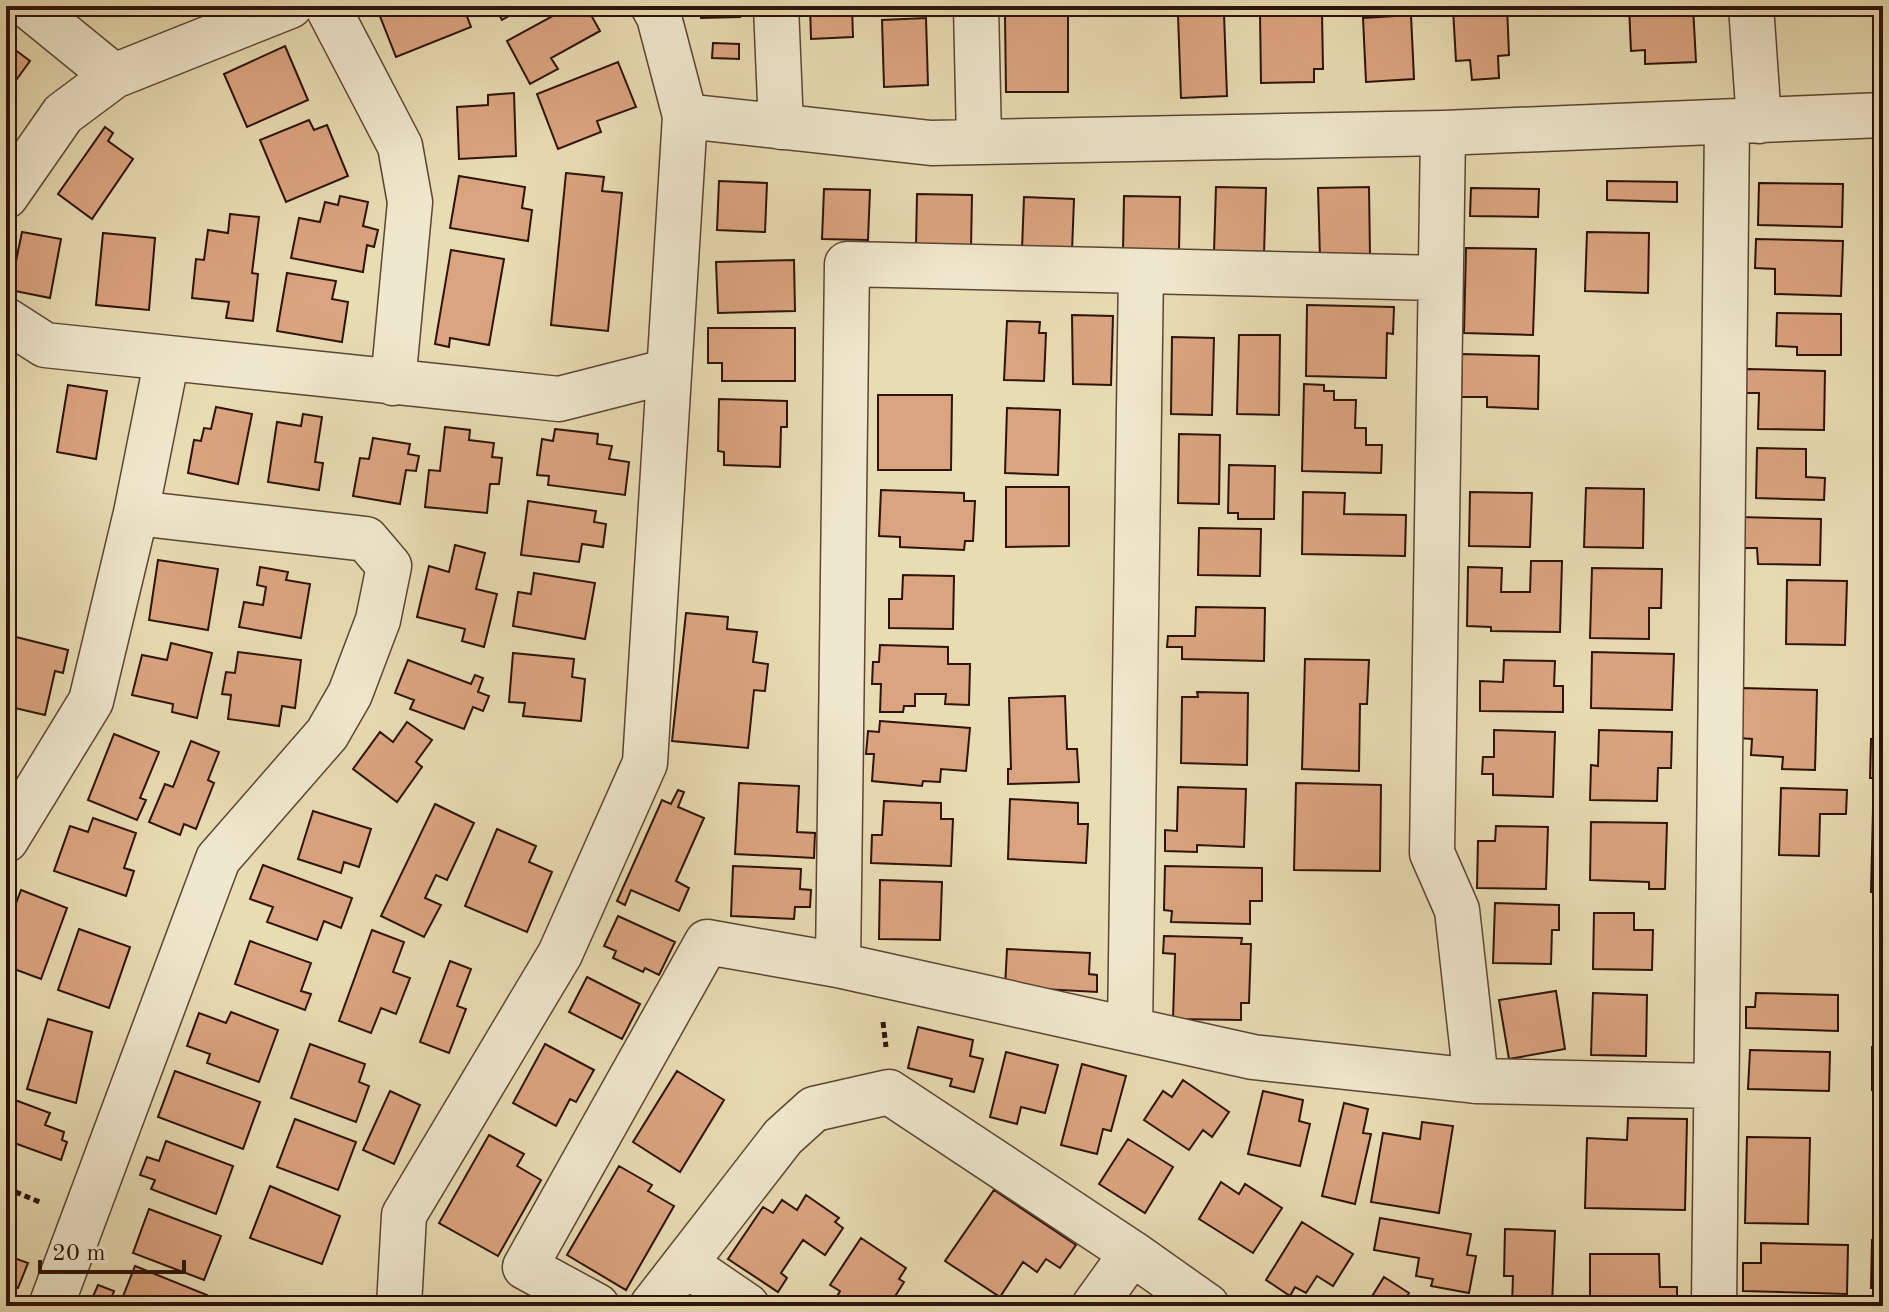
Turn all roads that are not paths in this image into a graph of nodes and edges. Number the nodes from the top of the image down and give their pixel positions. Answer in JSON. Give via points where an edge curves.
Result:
{"nodes":[{"id":1,"x":28,"y":6,"type":"edge"},
{"id":2,"x":290,"y":6,"type":"edge"},
{"id":3,"x":327,"y":6,"type":"edge"},
{"id":4,"x":653,"y":6,"type":"edge"},
{"id":5,"x":776,"y":6,"type":"edge"},
{"id":6,"x":976,"y":6,"type":"edge"},
{"id":7,"x":1751,"y":6,"type":"edge"},
{"id":8,"x":114,"y":76,"type":"junction"},
{"id":9,"x":1883,"y":115,"type":"edge"},
{"id":10,"x":685,"y":116,"type":"junction"},
{"id":11,"x":1743,"y":122,"type":"junction"},
{"id":12,"x":781,"y":127,"type":"junction"},
{"id":13,"x":1443,"y":133,"type":"junction"},
{"id":14,"x":979,"y":140,"type":"junction"},
{"id":15,"x":6,"y":196,"type":"edge"},
{"id":16,"x":1141,"y":271,"type":"junction"},
{"id":17,"x":1439,"y":278,"type":"junction"},
{"id":18,"x":6,"y":320,"type":"edge"},
{"id":19,"x":167,"y":358,"type":"junction"},
{"id":20,"x":669,"y":371,"type":"junction"},
{"id":21,"x":393,"y":383,"type":"junction"},
{"id":22,"x":136,"y":513,"type":"junction"},
{"id":23,"x":6,"y":840,"type":"edge"},
{"id":24,"x":859,"y":970,"type":"junction"},
{"id":25,"x":1130,"y":1030,"type":"junction"},
{"id":26,"x":1476,"y":1081,"type":"junction"},
{"id":27,"x":1716,"y":1086,"type":"junction"},
{"id":28,"x":1132,"y":1253,"type":"junction"},
{"id":29,"x":687,"y":1265,"type":"junction"},
{"id":30,"x":51,"y":1306,"type":"edge"},
{"id":31,"x":399,"y":1306,"type":"edge"},
{"id":32,"x":597,"y":1306,"type":"edge"},
{"id":33,"x":652,"y":1306,"type":"edge"},
{"id":34,"x":747,"y":1306,"type":"edge"},
{"id":35,"x":1094,"y":1306,"type":"edge"},
{"id":36,"x":1207,"y":1306,"type":"edge"},
{"id":37,"x":1714,"y":1306,"type":"edge"}],
"edges":[{"from":1,"to":8,"type":"street"},
{"from":2,"to":8,"type":"street"},
{"from":3,"to":21,"type":"street","via":[[400,146],[410,202]]},
{"from":4,"to":10,"type":"street"},
{"from":5,"to":12,"type":"street"},
{"from":6,"to":14,"type":"street"},
{"from":7,"to":11,"type":"street"},
{"from":8,"to":15,"type":"street","via":[[63,114]]},
{"from":9,"to":11,"type":"street"},
{"from":10,"to":12,"type":"street"},
{"from":10,"to":20,"type":"street"},
{"from":11,"to":13,"type":"street"},
{"from":11,"to":27,"type":"street"},
{"from":12,"to":14,"type":"street","via":[[931,143]]},
{"from":13,"to":14,"type":"street"},
{"from":13,"to":17,"type":"street"},
{"from":16,"to":17,"type":"street"},
{"from":16,"to":24,"type":"street","via":[[847,264]]},
{"from":16,"to":25,"type":"street"},
{"from":17,"to":26,"type":"street","via":[[1432,853],[1457,910]]},
{"from":18,"to":19,"type":"street","via":[[45,345]]},
{"from":19,"to":21,"type":"street"},
{"from":19,"to":22,"type":"street"},
{"from":20,"to":21,"type":"street","via":[[559,399]]},
{"from":20,"to":31,"type":"street","via":[[645,763],[560,954],[404,1215]]},
{"from":22,"to":23,"type":"street","via":[[91,701]]},
{"from":22,"to":30,"type":"street","via":[[366,539],[389,566],[378,620],[350,694],[327,734],[218,859]]},
{"from":24,"to":25,"type":"street"},
{"from":24,"to":32,"type":"street","via":[[707,942],[525,1267]]},
{"from":25,"to":26,"type":"street","via":[[1253,1057]]},
{"from":26,"to":27,"type":"street"},
{"from":27,"to":37,"type":"street"},
{"from":28,"to":29,"type":"street","via":[[889,1092],[814,1109],[783,1137]]},
{"from":28,"to":35,"type":"street"},
{"from":28,"to":36,"type":"street"},
{"from":29,"to":33,"type":"street"},
{"from":29,"to":34,"type":"street"}]}
